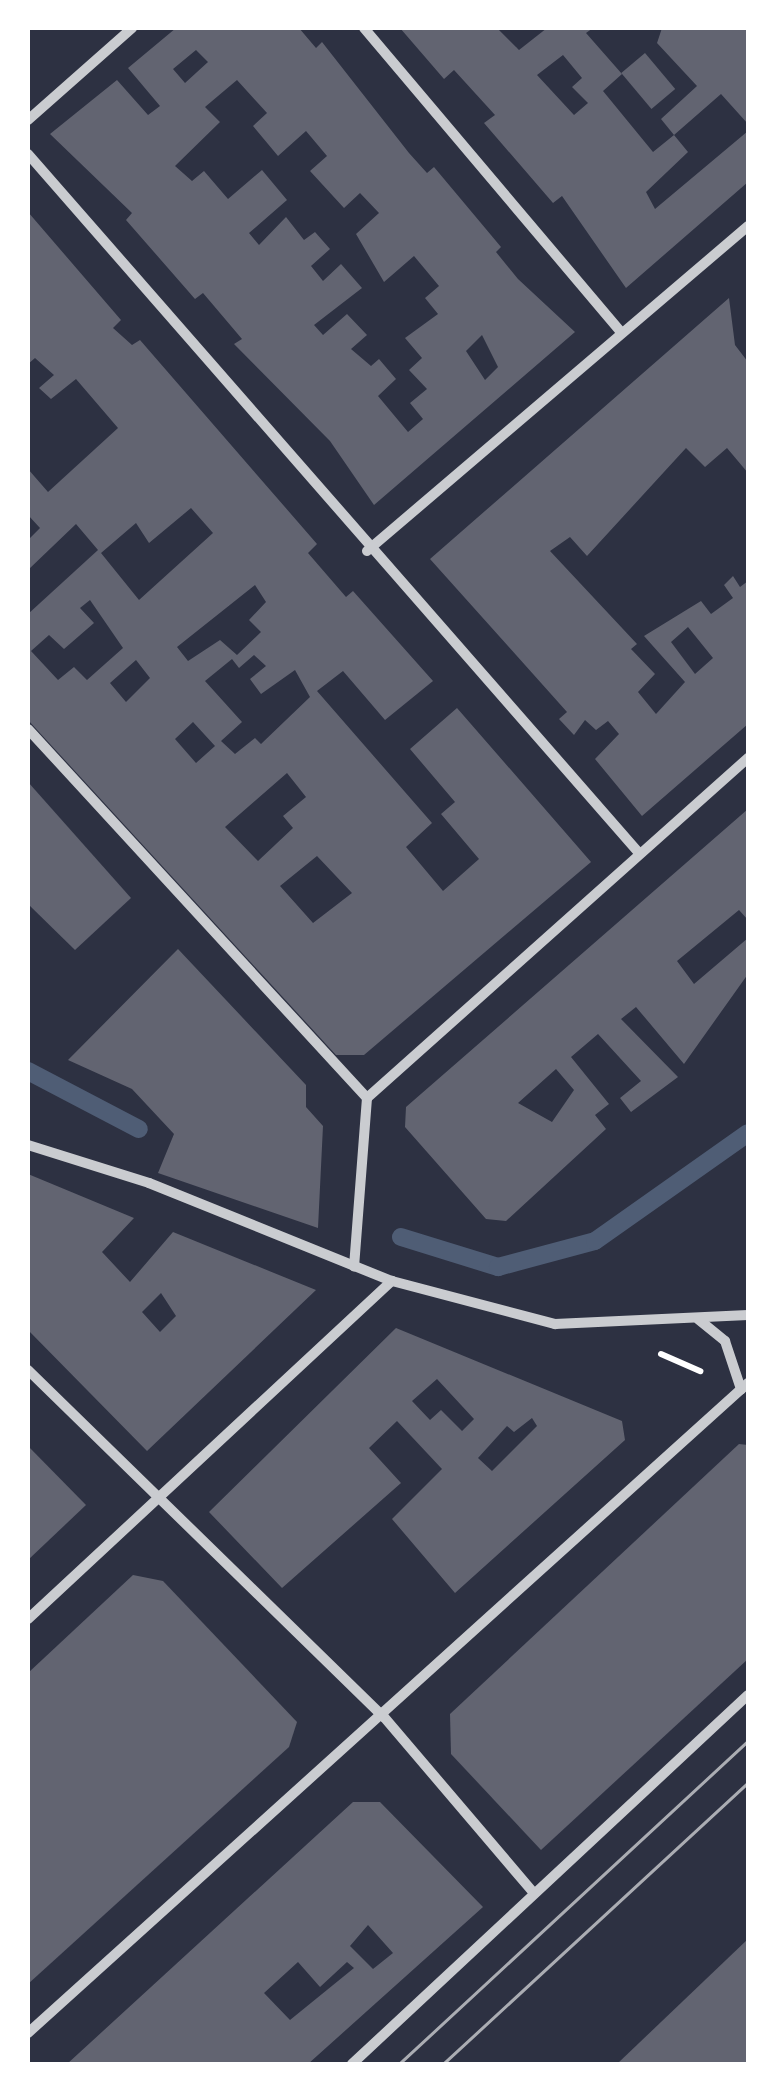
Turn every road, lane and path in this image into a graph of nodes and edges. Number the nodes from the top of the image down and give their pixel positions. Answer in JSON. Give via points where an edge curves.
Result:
{"nodes":[{"id":1,"x":132,"y":28,"type":"edge"},
{"id":2,"x":364,"y":28,"type":"edge"},
{"id":3,"x":28,"y":120,"type":"edge"},
{"id":4,"x":28,"y":154,"type":"edge"},
{"id":5,"x":748,"y":226,"type":"edge"},
{"id":6,"x":622,"y":333,"type":"junction"},
{"id":7,"x":367,"y":550,"type":"junction"},
{"id":8,"x":28,"y":729,"type":"edge"},
{"id":9,"x":748,"y":758,"type":"edge"},
{"id":10,"x":639,"y":853,"type":"junction"},
{"id":11,"x":368,"y":1098,"type":"junction"},
{"id":12,"x":28,"y":1145,"type":"edge"},
{"id":13,"x":354,"y":1267,"type":"junction"},
{"id":14,"x":392,"y":1282,"type":"junction"},
{"id":15,"x":748,"y":1316,"type":"edge"},
{"id":16,"x":698,"y":1319,"type":"junction"},
{"id":17,"x":28,"y":1370,"type":"edge"},
{"id":18,"x":745,"y":1386,"type":"edge"},
{"id":19,"x":157,"y":1500,"type":"junction"},
{"id":20,"x":28,"y":1619,"type":"edge"},
{"id":21,"x":748,"y":1695,"type":"edge"},
{"id":22,"x":384,"y":1717,"type":"junction"},
{"id":23,"x":532,"y":1891,"type":"junction"},
{"id":24,"x":28,"y":2033,"type":"edge"},
{"id":25,"x":352,"y":2064,"type":"edge"}],
"edges":[{"from":1,"to":3,"type":"street"},
{"from":2,"to":6,"type":"street"},
{"from":4,"to":7,"type":"street"},
{"from":5,"to":6,"type":"street"},
{"from":6,"to":7,"type":"street"},
{"from":7,"to":10,"type":"street"},
{"from":8,"to":11,"type":"street"},
{"from":9,"to":10,"type":"street"},
{"from":10,"to":11,"type":"street"},
{"from":11,"to":13,"type":"street"},
{"from":12,"to":13,"type":"street"},
{"from":13,"to":14,"type":"street"},
{"from":14,"to":16,"type":"street","via":[[555,1324]]},
{"from":14,"to":19,"type":"street"},
{"from":15,"to":16,"type":"street"},
{"from":16,"to":18,"type":"street","via":[[725,1340]]},
{"from":17,"to":19,"type":"street"},
{"from":18,"to":22,"type":"street"},
{"from":19,"to":20,"type":"street"},
{"from":19,"to":22,"type":"street"},
{"from":21,"to":23,"type":"street"},
{"from":22,"to":23,"type":"street"},
{"from":22,"to":24,"type":"street"},
{"from":23,"to":25,"type":"street"}]}
